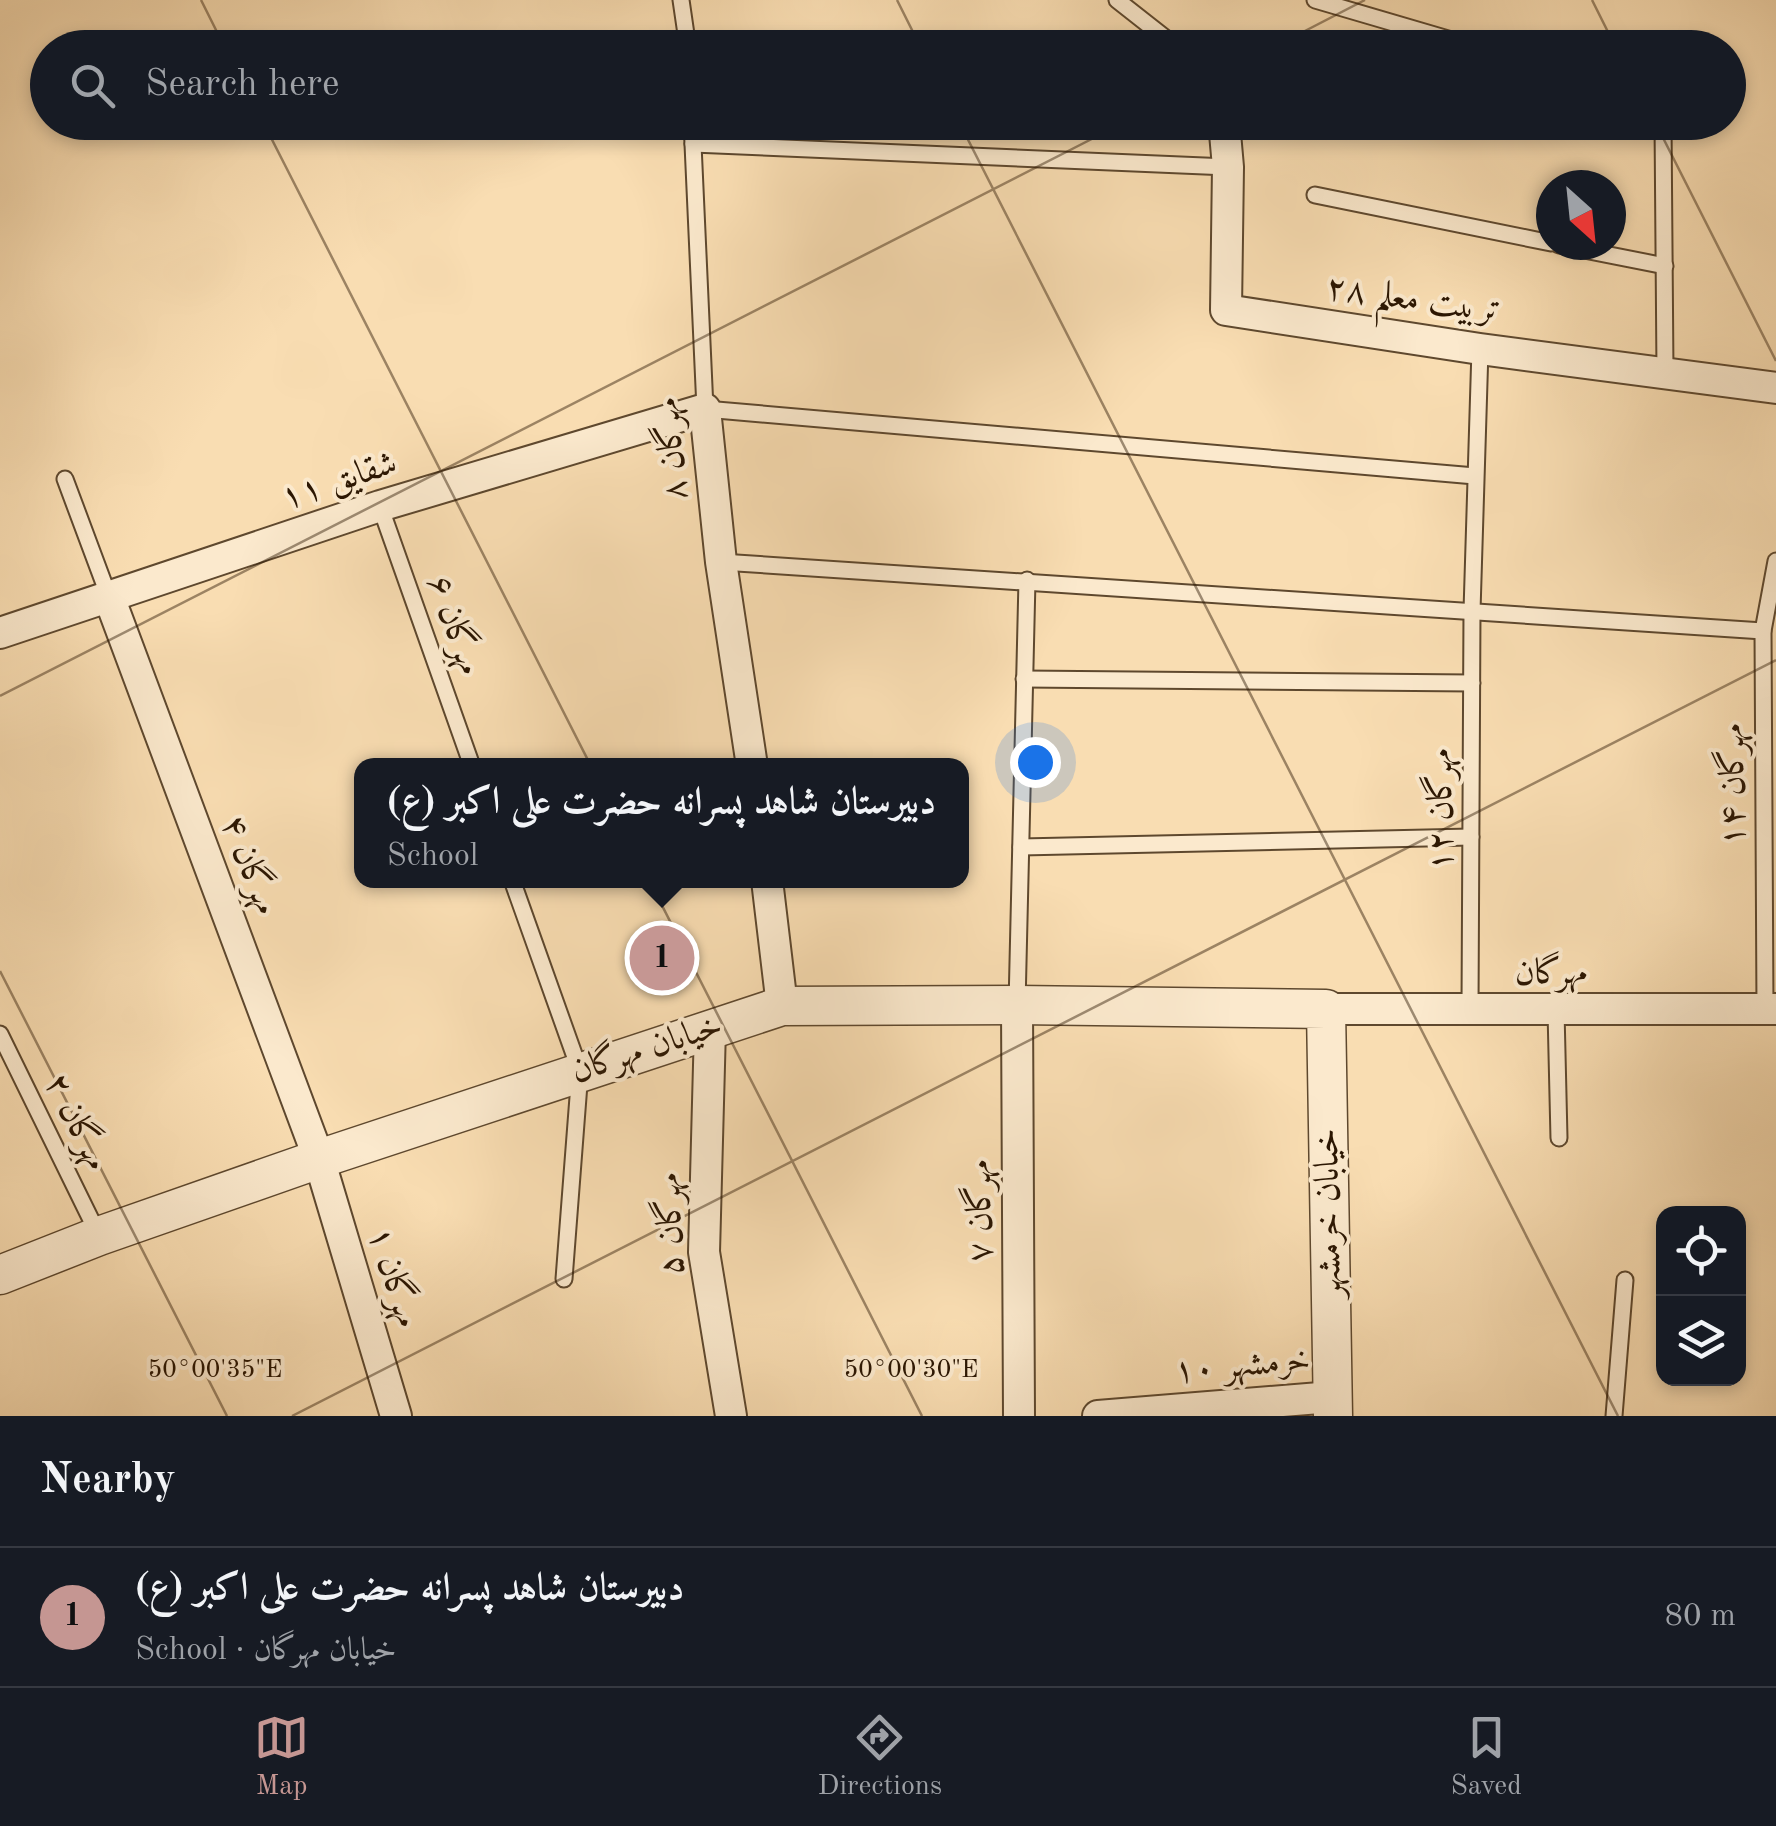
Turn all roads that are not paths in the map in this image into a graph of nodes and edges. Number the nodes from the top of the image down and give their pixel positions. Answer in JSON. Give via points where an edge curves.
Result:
{"nodes":[{"id":1,"x":681,"y":0,"type":"edge"},
{"id":2,"x":1117,"y":0,"type":"edge"},
{"id":3,"x":1315,"y":0,"type":"edge"},
{"id":4,"x":685,"y":30,"type":"edge"},
{"id":5,"x":1155,"y":30,"type":"edge"},
{"id":6,"x":1418,"y":30,"type":"edge"},
{"id":7,"x":692,"y":140,"type":"edge"},
{"id":8,"x":1226,"y":140,"type":"edge"},
{"id":9,"x":1663,"y":140,"type":"edge"},
{"id":10,"x":692,"y":144,"type":"junction"},
{"id":11,"x":1228,"y":167,"type":"junction"},
{"id":12,"x":1315,"y":196,"type":"dead end"},
{"id":13,"x":1536,"y":241,"type":"edge"},
{"id":14,"x":1626,"y":258,"type":"edge"},
{"id":15,"x":1664,"y":266,"type":"junction"},
{"id":16,"x":1480,"y":348,"type":"junction"},
{"id":17,"x":1665,"y":372,"type":"junction"},
{"id":18,"x":1776,"y":388,"type":"edge"},
{"id":19,"x":705,"y":409,"type":"junction"},
{"id":20,"x":1475,"y":476,"type":"junction"},
{"id":21,"x":65,"y":479,"type":"dead end"},
{"id":22,"x":380,"y":506,"type":"junction"},
{"id":23,"x":1776,"y":561,"type":"edge"},
{"id":24,"x":722,"y":562,"type":"junction"},
{"id":25,"x":1027,"y":580,"type":"junction"},
{"id":26,"x":109,"y":597,"type":"junction"},
{"id":27,"x":1472,"y":611,"type":"junction"},
{"id":28,"x":1762,"y":631,"type":"junction"},
{"id":29,"x":0,"y":633,"type":"edge"},
{"id":30,"x":1024,"y":679,"type":"junction"},
{"id":31,"x":1472,"y":682,"type":"junction"},
{"id":32,"x":469,"y":758,"type":"edge"},
{"id":33,"x":751,"y":758,"type":"edge"},
{"id":34,"x":1471,"y":836,"type":"junction"},
{"id":35,"x":1021,"y":847,"type":"junction"},
{"id":36,"x":515,"y":888,"type":"edge"},
{"id":37,"x":768,"y":888,"type":"edge"},
{"id":38,"x":1016,"y":1005,"type":"junction"},
{"id":39,"x":782,"y":1006,"type":"junction"},
{"id":40,"x":1326,"y":1009,"type":"junction"},
{"id":41,"x":1470,"y":1009,"type":"junction"},
{"id":42,"x":1770,"y":1009,"type":"edge"},
{"id":43,"x":1556,"y":1011,"type":"junction"},
{"id":44,"x":710,"y":1028,"type":"junction"},
{"id":45,"x":0,"y":1034,"type":"edge"},
{"id":46,"x":580,"y":1072,"type":"junction"},
{"id":47,"x":1559,"y":1138,"type":"dead end"},
{"id":48,"x":319,"y":1159,"type":"junction"},
{"id":49,"x":99,"y":1236,"type":"junction"},
{"id":50,"x":0,"y":1275,"type":"edge"},
{"id":51,"x":564,"y":1279,"type":"dead end"},
{"id":52,"x":1625,"y":1280,"type":"dead end"},
{"id":53,"x":1333,"y":1406,"type":"edge"},
{"id":54,"x":396,"y":1416,"type":"edge"},
{"id":55,"x":730,"y":1416,"type":"edge"},
{"id":56,"x":1018,"y":1416,"type":"edge"},
{"id":57,"x":1098,"y":1416,"type":"edge"},
{"id":58,"x":1614,"y":1416,"type":"edge"}],
"edges":[{"from":1,"to":4,"type":"lane"},
{"from":2,"to":5,"type":"lane"},
{"from":3,"to":6,"type":"lane"},
{"from":7,"to":10,"type":"lane","name":"مهرگان ۸"},
{"from":8,"to":11,"type":"street","name":"تربیت معلم ۲۸"},
{"from":9,"to":15,"type":"lane"},
{"from":10,"to":11,"type":"lane"},
{"from":10,"to":19,"type":"lane","name":"مهرگان ۸"},
{"from":11,"to":16,"type":"street","name":"تربیت معلم ۲۸","via":[[1226,310]]},
{"from":12,"to":13,"type":"lane"},
{"from":14,"to":15,"type":"lane"},
{"from":15,"to":17,"type":"lane"},
{"from":16,"to":17,"type":"street","name":"تربیت معلم ۲۸"},
{"from":16,"to":20,"type":"lane","name":"مهرگان ۱۲"},
{"from":17,"to":18,"type":"street","name":"تربیت معلم ۲۸"},
{"from":19,"to":20,"type":"lane"},
{"from":19,"to":22,"type":"street","name":"شقایق ۱۱"},
{"from":19,"to":24,"type":"street","name":"مهرگان ۸"},
{"from":20,"to":27,"type":"lane","name":"مهرگان ۱۲"},
{"from":21,"to":26,"type":"lane"},
{"from":22,"to":26,"type":"street","name":"شقایق ۱۱"},
{"from":22,"to":32,"type":"lane","name":"مهرگان ۶"},
{"from":23,"to":28,"type":"lane","name":"مهرگان ۱۴"},
{"from":24,"to":25,"type":"lane"},
{"from":24,"to":33,"type":"street","name":"مهرگان ۸"},
{"from":25,"to":27,"type":"lane"},
{"from":25,"to":30,"type":"lane"},
{"from":26,"to":29,"type":"street","name":"شقایق ۱۱"},
{"from":26,"to":48,"type":"street","name":"مهرگان ۴"},
{"from":27,"to":28,"type":"lane"},
{"from":27,"to":31,"type":"lane","name":"مهرگان ۱۲"},
{"from":28,"to":42,"type":"lane","name":"مهرگان ۱۴"},
{"from":30,"to":31,"type":"lane"},
{"from":30,"to":35,"type":"lane"},
{"from":31,"to":34,"type":"lane","name":"مهرگان ۱۲"},
{"from":34,"to":35,"type":"lane"},
{"from":34,"to":41,"type":"lane","name":"مهرگان ۱۲"},
{"from":35,"to":38,"type":"lane"},
{"from":36,"to":46,"type":"lane"},
{"from":37,"to":39,"type":"street"},
{"from":38,"to":39,"type":"street","name":"خیابان مهرگان"},
{"from":38,"to":40,"type":"street","name":"خیابان مهرگان"},
{"from":38,"to":56,"type":"street","name":"مهرگان ۷"},
{"from":39,"to":44,"type":"street","name":"خیابان مهرگان"},
{"from":40,"to":41,"type":"street","name":"مهرگان"},
{"from":40,"to":53,"type":"street","name":"خیابان خرمشهر"},
{"from":41,"to":43,"type":"street","name":"مهرگان"},
{"from":42,"to":43,"type":"street","name":"مهرگان"},
{"from":43,"to":47,"type":"lane"},
{"from":44,"to":46,"type":"street","name":"خیابان مهرگان"},
{"from":44,"to":55,"type":"street","name":"مهرگان ۵","via":[[704,1252]]},
{"from":45,"to":49,"type":"lane","name":"مهرگان ۲"},
{"from":46,"to":48,"type":"street","name":"خیابان مهرگان"},
{"from":46,"to":51,"type":"lane"},
{"from":48,"to":49,"type":"street","name":"خیابان مهرگان"},
{"from":48,"to":54,"type":"street","name":"مهرگان ۱"},
{"from":49,"to":50,"type":"street","name":"خیابان مهرگان"},
{"from":52,"to":58,"type":"lane"},
{"from":53,"to":57,"type":"street","name":"خرمشهر ۱۰"}]}
